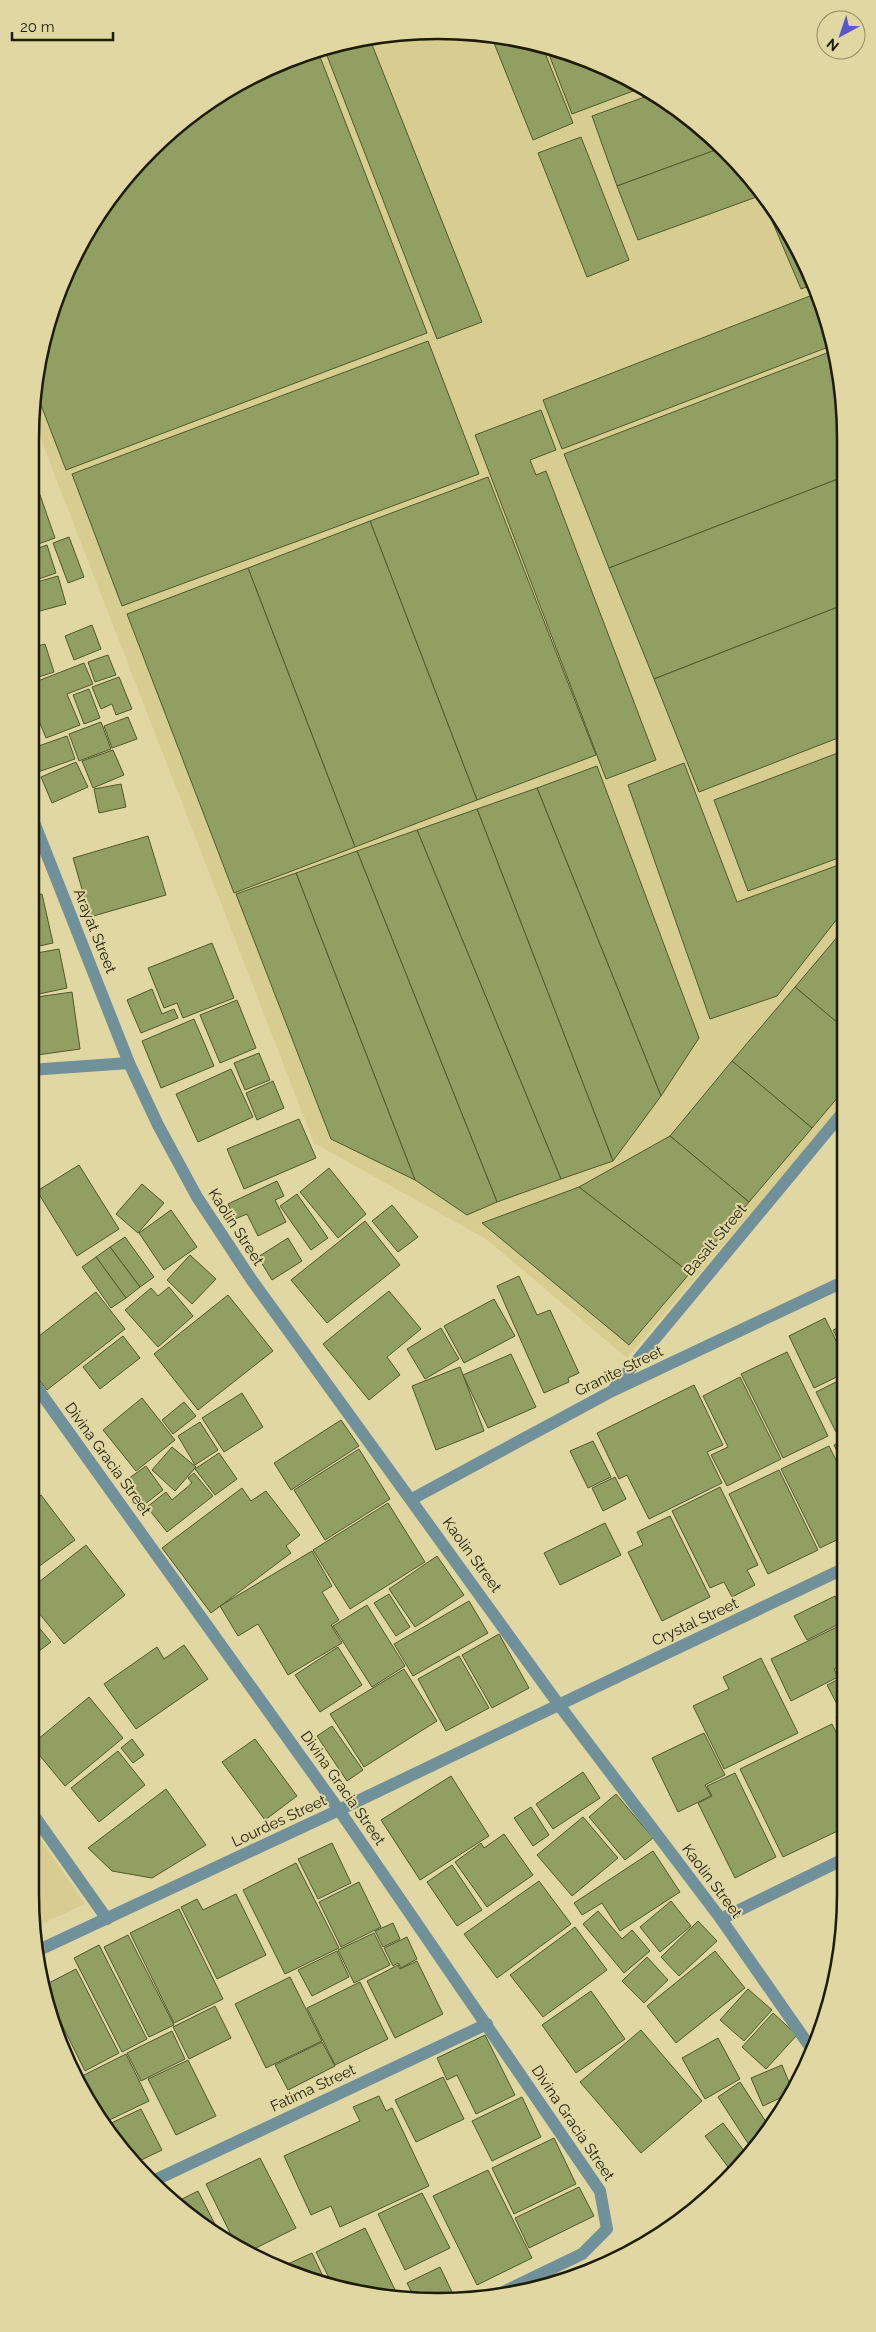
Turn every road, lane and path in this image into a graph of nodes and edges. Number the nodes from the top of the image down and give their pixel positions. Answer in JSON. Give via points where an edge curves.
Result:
{"nodes":[{"id":1,"x":39,"y":835,"type":"edge"},
{"id":2,"x":129,"y":1063,"type":"junction"},
{"id":3,"x":39,"y":1069,"type":"edge"},
{"id":4,"x":837,"y":1119,"type":"edge"},
{"id":5,"x":837,"y":1285,"type":"edge"},
{"id":6,"x":612,"y":1390,"type":"junction"},
{"id":7,"x":39,"y":1391,"type":"edge"},
{"id":8,"x":412,"y":1499,"type":"junction"},
{"id":9,"x":837,"y":1572,"type":"edge"},
{"id":10,"x":559,"y":1705,"type":"junction"},
{"id":11,"x":339,"y":1810,"type":"junction"},
{"id":12,"x":39,"y":1823,"type":"edge"},
{"id":13,"x":837,"y":1862,"type":"edge"},
{"id":14,"x":107,"y":1919,"type":"junction"},
{"id":15,"x":721,"y":1919,"type":"junction"},
{"id":16,"x":42,"y":1948,"type":"edge"},
{"id":17,"x":487,"y":2024,"type":"junction"},
{"id":18,"x":808,"y":2044,"type":"edge"},
{"id":19,"x":159,"y":2178,"type":"edge"},
{"id":20,"x":515,"y":2286,"type":"edge"}],
"edges":[{"from":1,"to":2,"type":"street","name":"Arayat Street"},
{"from":2,"to":3,"type":"street"},
{"from":2,"to":8,"type":"street","name":"Kaolin Street","via":[[197,1197],[251,1279]]},
{"from":4,"to":6,"type":"street","name":"Basalt Street"},
{"from":5,"to":6,"type":"street","name":"Granite Street"},
{"from":6,"to":8,"type":"street","name":"Granite Street"},
{"from":7,"to":11,"type":"street","name":"Divina Gracia Street"},
{"from":8,"to":10,"type":"street","name":"Kaolin Street"},
{"from":9,"to":10,"type":"street","name":"Crystal Street"},
{"from":10,"to":11,"type":"street","name":"Lourdes Street"},
{"from":10,"to":15,"type":"street","name":"Kaolin Street"},
{"from":11,"to":14,"type":"street","name":"Lourdes Street"},
{"from":11,"to":17,"type":"street","name":"Divina Gracia Street"},
{"from":12,"to":14,"type":"street"},
{"from":13,"to":15,"type":"street"},
{"from":14,"to":16,"type":"street","name":"Lourdes Street"},
{"from":15,"to":18,"type":"street","name":"Kaolin Street"},
{"from":17,"to":19,"type":"street","name":"Fatima Street"},
{"from":17,"to":20,"type":"street","name":"Divina Gracia Street","via":[[600,2192],[607,2230],[582,2254]]}]}
